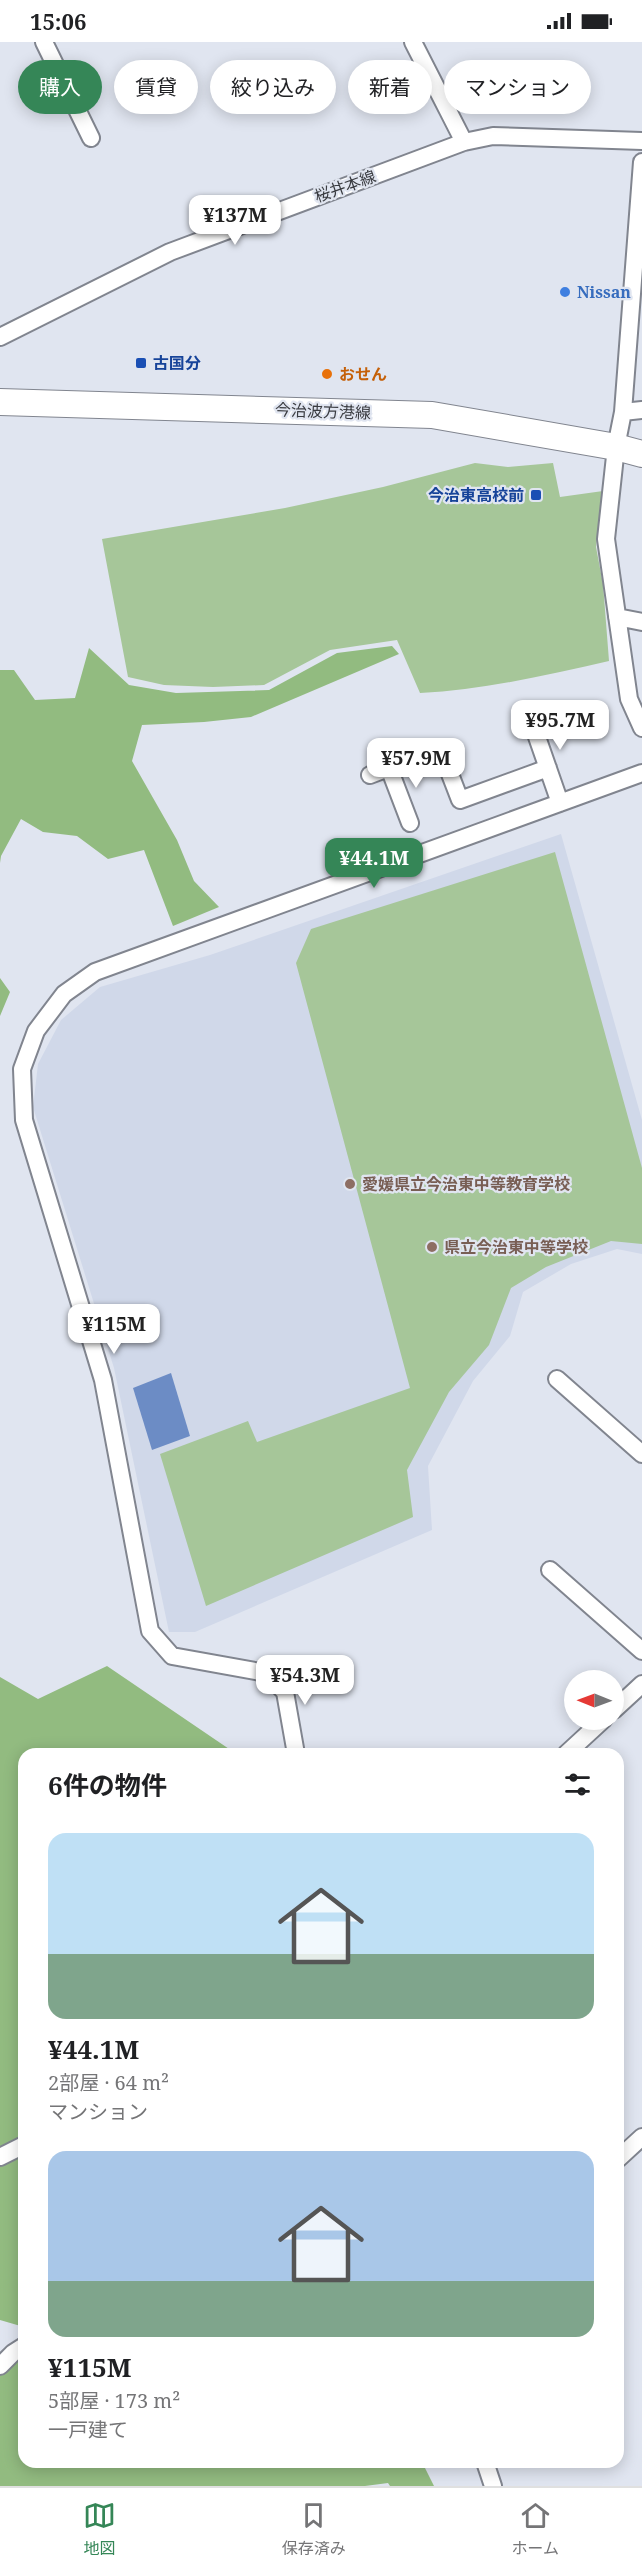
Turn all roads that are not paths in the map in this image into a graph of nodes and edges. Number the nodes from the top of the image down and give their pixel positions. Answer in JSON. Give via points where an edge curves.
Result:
{"nodes":[{"id":1,"x":44,"y":42,"type":"edge"},
{"id":2,"x":413,"y":42,"type":"edge"},
{"id":3,"x":91,"y":138,"type":"dead end"},
{"id":4,"x":642,"y":141,"type":"edge"},
{"id":5,"x":464,"y":142,"type":"junction"},
{"id":6,"x":642,"y":162,"type":"edge"},
{"id":7,"x":0,"y":337,"type":"edge"},
{"id":8,"x":0,"y":402,"type":"edge"},
{"id":9,"x":642,"y":410,"type":"edge"},
{"id":10,"x":623,"y":412,"type":"junction"},
{"id":11,"x":616,"y":447,"type":"junction"},
{"id":12,"x":642,"y":454,"type":"edge"},
{"id":13,"x":617,"y":617,"type":"junction"},
{"id":14,"x":642,"y":622,"type":"edge"},
{"id":15,"x":528,"y":711,"type":"dead end"},
{"id":16,"x":642,"y":728,"type":"edge"},
{"id":17,"x":389,"y":768,"type":"junction"},
{"id":18,"x":548,"y":768,"type":"junction"},
{"id":19,"x":642,"y":773,"type":"edge"},
{"id":20,"x":370,"y":775,"type":"dead end"},
{"id":21,"x":560,"y":803,"type":"junction"},
{"id":22,"x":410,"y":823,"type":"dead end"},
{"id":23,"x":558,"y":1379,"type":"dead end"},
{"id":24,"x":642,"y":1454,"type":"edge"},
{"id":25,"x":550,"y":1570,"type":"dead end"},
{"id":26,"x":642,"y":1652,"type":"edge"},
{"id":27,"x":642,"y":1684,"type":"edge"},
{"id":28,"x":624,"y":1701,"type":"edge"},
{"id":29,"x":592,"y":1730,"type":"edge"},
{"id":30,"x":295,"y":1748,"type":"edge"},
{"id":31,"x":573,"y":1748,"type":"edge"},
{"id":32,"x":642,"y":2137,"type":"edge"},
{"id":33,"x":18,"y":2148,"type":"edge"},
{"id":34,"x":624,"y":2154,"type":"edge"},
{"id":35,"x":0,"y":2157,"type":"edge"},
{"id":36,"x":18,"y":2351,"type":"edge"},
{"id":37,"x":0,"y":2366,"type":"edge"},
{"id":38,"x":487,"y":2468,"type":"edge"},
{"id":39,"x":493,"y":2486,"type":"edge"}],
"edges":[{"from":1,"to":3,"type":"street"},
{"from":2,"to":5,"type":"street"},
{"from":4,"to":5,"type":"street","name":"桜井本線","via":[[493,136]]},
{"from":5,"to":7,"type":"street","name":"桜井本線","via":[[170,252]]},
{"from":6,"to":10,"type":"street"},
{"from":8,"to":11,"type":"main road","name":"今治波方港線","via":[[432,415]]},
{"from":9,"to":10,"type":"street"},
{"from":10,"to":11,"type":"street"},
{"from":11,"to":12,"type":"main road","name":"今治波方港線"},
{"from":11,"to":13,"type":"street","via":[[606,539]]},
{"from":13,"to":14,"type":"street"},
{"from":13,"to":16,"type":"street","via":[[629,699]]},
{"from":15,"to":18,"type":"street"},
{"from":17,"to":18,"type":"street","via":[[441,748],[460,800]]},
{"from":17,"to":20,"type":"street"},
{"from":17,"to":22,"type":"street"},
{"from":18,"to":21,"type":"street"},
{"from":19,"to":21,"type":"street"},
{"from":21,"to":30,"type":"street","via":[[95,972],[64,994],[36,1031],[22,1069],[24,1120],[103,1380],[150,1631],[172,1656],[266,1673],[285,1692]]},
{"from":23,"to":24,"type":"street"},
{"from":25,"to":26,"type":"street"},
{"from":27,"to":28,"type":"street"},
{"from":29,"to":31,"type":"street"},
{"from":32,"to":34,"type":"street"},
{"from":33,"to":35,"type":"street"},
{"from":36,"to":37,"type":"street"},
{"from":38,"to":39,"type":"street"}]}
